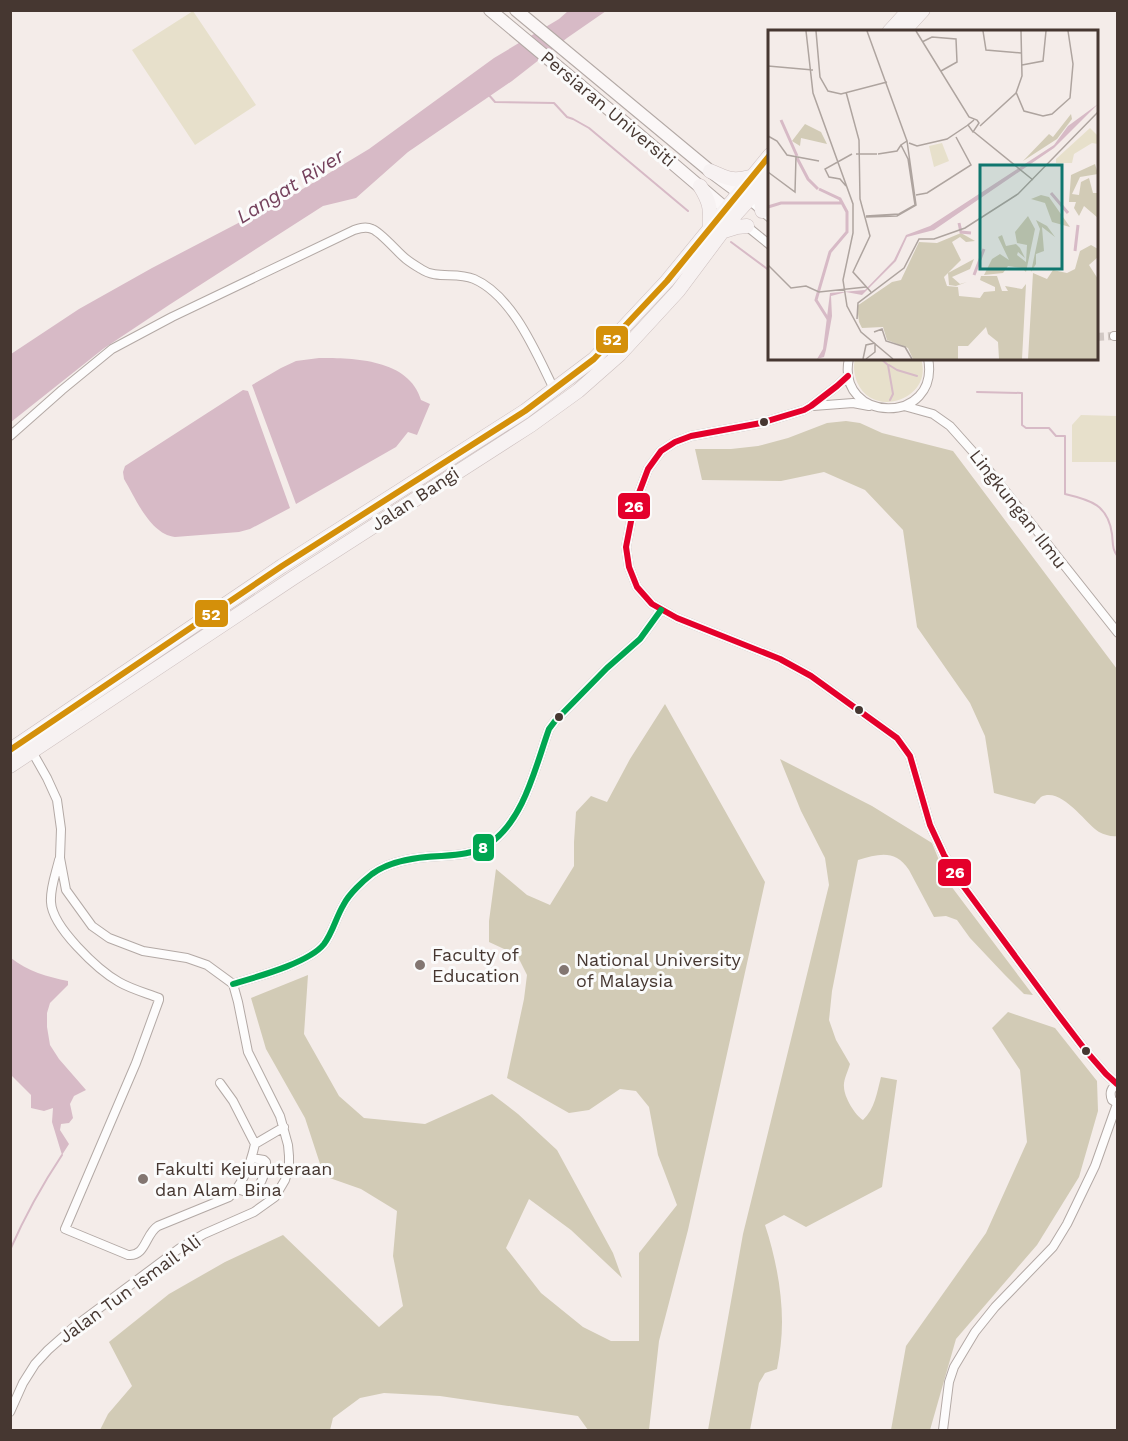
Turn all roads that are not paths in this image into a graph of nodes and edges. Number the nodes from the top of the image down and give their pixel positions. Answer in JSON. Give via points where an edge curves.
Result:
{"nodes":[{"id":1,"x":490,"y":10,"type":"edge"},
{"id":2,"x":516,"y":10,"type":"edge"},
{"id":3,"x":909,"y":10,"type":"edge"},
{"id":4,"x":923,"y":10,"type":"edge"},
{"id":5,"x":891,"y":30,"type":"edge"},
{"id":6,"x":905,"y":30,"type":"edge"},
{"id":7,"x":768,"y":157,"type":"edge"},
{"id":8,"x":710,"y":171,"type":"junction"},
{"id":9,"x":750,"y":177,"type":"junction"},
{"id":10,"x":768,"y":177,"type":"edge"},
{"id":11,"x":700,"y":186,"type":"junction"},
{"id":12,"x":743,"y":196,"type":"junction"},
{"id":13,"x":730,"y":212,"type":"junction"},
{"id":14,"x":766,"y":214,"type":"edge"},
{"id":15,"x":747,"y":226,"type":"junction"},
{"id":16,"x":710,"y":228,"type":"junction"},
{"id":17,"x":724,"y":231,"type":"junction"},
{"id":18,"x":768,"y":243,"type":"edge"},
{"id":19,"x":849,"y":360,"type":"edge"},
{"id":20,"x":928,"y":360,"type":"edge"},
{"id":21,"x":936,"y":360,"type":"edge"},
{"id":22,"x":848,"y":376,"type":"junction"},
{"id":23,"x":928,"y":377,"type":"junction"},
{"id":24,"x":554,"y":389,"type":"junction"},
{"id":25,"x":812,"y":406,"type":"junction"},
{"id":26,"x":904,"y":406,"type":"junction"},
{"id":27,"x":875,"y":407,"type":"junction"},
{"id":28,"x":10,"y":436,"type":"edge"},
{"id":29,"x":661,"y":610,"type":"junction"},
{"id":30,"x":1118,"y":633,"type":"edge"},
{"id":31,"x":29,"y":746,"type":"junction"},
{"id":32,"x":10,"y":750,"type":"edge"},
{"id":33,"x":10,"y":766,"type":"edge"},
{"id":34,"x":60,"y":858,"type":"junction"},
{"id":35,"x":233,"y":984,"type":"junction"},
{"id":36,"x":220,"y":1083,"type":"dead end"},
{"id":37,"x":1117,"y":1084,"type":"edge"},
{"id":38,"x":1117,"y":1104,"type":"edge"},
{"id":39,"x":284,"y":1127,"type":"junction"},
{"id":40,"x":255,"y":1143,"type":"junction"},
{"id":41,"x":252,"y":1158,"type":"junction"},
{"id":42,"x":237,"y":1188,"type":"junction"},
{"id":43,"x":10,"y":1412,"type":"edge"},
{"id":44,"x":943,"y":1431,"type":"edge"}],
"edges":[{"from":1,"to":11,"type":"main road","name":"Persiaran Universiti"},
{"from":2,"to":8,"type":"main road","name":"Persiaran Universiti"},
{"from":3,"to":5,"type":"main road"},
{"from":4,"to":6,"type":"main road"},
{"from":7,"to":9,"type":"main road","name":"Jalan Bangi"},
{"from":8,"to":9,"type":"main road","via":[[730,180]]},
{"from":8,"to":12,"type":"main road","name":"Persiaran Universiti"},
{"from":9,"to":12,"type":"main road","name":"Jalan Bangi"},
{"from":10,"to":12,"type":"main road","name":"Jalan Bangi"},
{"from":10,"to":14,"type":"main road","via":[[761,197]]},
{"from":11,"to":13,"type":"main road","name":"Persiaran Universiti"},
{"from":11,"to":16,"type":"main road","via":[[709,200]]},
{"from":12,"to":13,"type":"main road","name":"Jalan Bangi"},
{"from":12,"to":14,"type":"street"},
{"from":13,"to":15,"type":"street"},
{"from":13,"to":16,"type":"main road","name":"Jalan Bangi"},
{"from":13,"to":17,"type":"main road","name":"Jalan Bangi"},
{"from":15,"to":17,"type":"main road"},
{"from":15,"to":18,"type":"street"},
{"from":16,"to":24,"type":"main road","name":"Jalan Bangi","via":[[594,359]]},
{"from":17,"to":31,"type":"main road","name":"Jalan Bangi","via":[[671,299],[620,354],[578,391],[531,425]]},
{"from":19,"to":22,"type":"street"},
{"from":20,"to":23,"type":"street"},
{"from":21,"to":23,"type":"street"},
{"from":22,"to":25,"type":"street"},
{"from":22,"to":27,"type":"street","via":[[860,398]]},
{"from":23,"to":26,"type":"street","via":[[920,395]]},
{"from":24,"to":28,"type":"street","via":[[531,344],[497,294],[463,275],[427,273],[374,229],[364,227],[208,299],[112,349]]},
{"from":24,"to":31,"type":"main road","name":"Jalan Bangi","via":[[282,566]]},
{"from":25,"to":27,"type":"street","name":"Lingkungan Ilmu","via":[[853,403]]},
{"from":25,"to":29,"type":"street","via":[[761,423],[691,436],[661,451],[638,491],[626,546],[637,587]]},
{"from":26,"to":27,"type":"street","name":"Lingkungan Ilmu"},
{"from":26,"to":30,"type":"street","name":"Lingkungan Ilmu","via":[[933,414],[950,426]]},
{"from":29,"to":35,"type":"street","via":[[640,639],[549,729],[523,804],[512,822],[488,845],[457,856],[392,863],[378,870],[344,903],[323,945],[312,955]]},
{"from":29,"to":37,"type":"street","via":[[780,659],[811,676],[897,738],[910,756],[930,825],[964,887],[1084,1049]]},
{"from":31,"to":32,"type":"main road","name":"Jalan Bangi"},
{"from":31,"to":33,"type":"main road","name":"Jalan Bangi"},
{"from":31,"to":34,"type":"street","via":[[57,800]]},
{"from":34,"to":35,"type":"street","via":[[66,890],[100,932],[143,951],[187,958]]},
{"from":34,"to":42,"type":"street","via":[[51,902],[60,925],[98,966],[120,982],[159,998],[136,1063],[65,1229],[136,1255],[153,1229],[229,1197]]},
{"from":35,"to":39,"type":"street","name":"Jalan Tun Ismail Ali","via":[[248,1052]]},
{"from":36,"to":40,"type":"street"},
{"from":37,"to":38,"type":"street","via":[[1110,1096]]},
{"from":38,"to":44,"type":"street","via":[[1095,1166],[1058,1240],[995,1307],[958,1360],[949,1382]]},
{"from":39,"to":40,"type":"street"},
{"from":39,"to":43,"type":"street","name":"Jalan Tun Ismail Ali","via":[[289,1166],[275,1197],[254,1212],[180,1248],[74,1327],[35,1364]]},
{"from":40,"to":41,"type":"street"},
{"from":41,"to":42,"type":"street"},
{"from":41,"to":42,"type":"street","via":[[266,1162],[259,1186],[248,1192]]}]}
